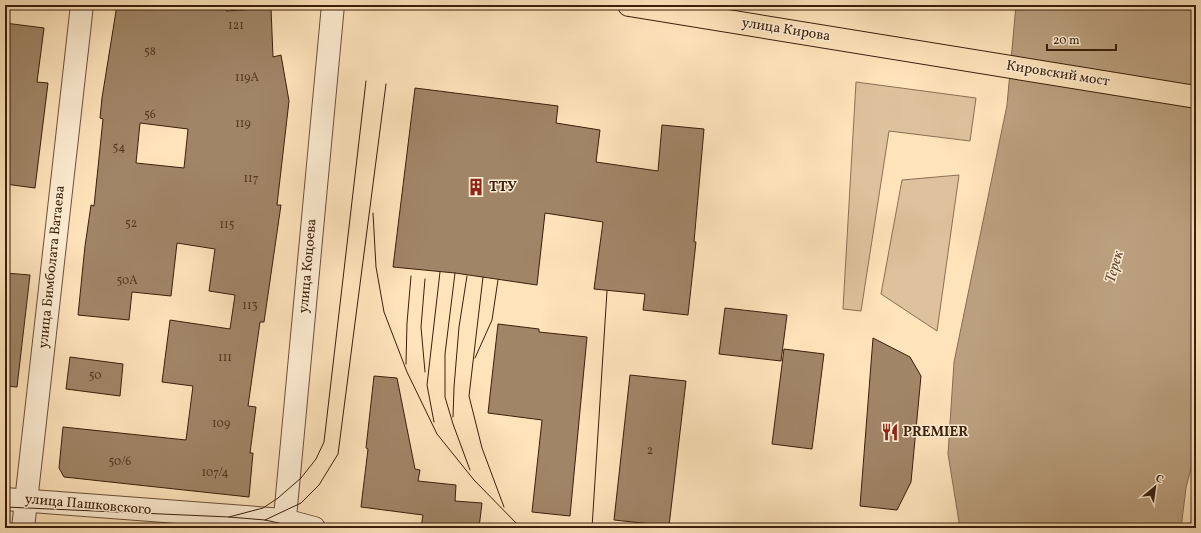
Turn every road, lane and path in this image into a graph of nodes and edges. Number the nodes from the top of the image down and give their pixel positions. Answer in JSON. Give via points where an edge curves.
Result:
{"nodes":[{"id":1,"x":82,"y":5,"type":"edge"},
{"id":2,"x":334,"y":5,"type":"edge"},
{"id":3,"x":628,"y":5,"type":"edge"},
{"id":4,"x":919,"y":51,"type":"joint"},
{"id":5,"x":1196,"y":97,"type":"edge"},
{"id":6,"x":16,"y":499,"type":"edge"},
{"id":7,"x":284,"y":524,"type":"edge"},
{"id":8,"x":23,"y":528,"type":"edge"},
{"id":9,"x":314,"y":528,"type":"edge"}],
"edges":[{"from":1,"to":6,"type":"street","name":"улица Бимболата Ватаева"},
{"from":2,"to":7,"type":"street","name":"улица Коцоева"},
{"from":3,"to":4,"type":"main road","name":"улица Кирова"},
{"from":4,"to":5,"type":"main road","name":"Кировский мост"},
{"from":6,"to":7,"type":"street","name":"улица Пашковского","via":[[244,518]]},
{"from":6,"to":8,"type":"street","name":"улица Бимболата Ватаева"},
{"from":7,"to":9,"type":"street","name":"улица Пашковского"}]}
